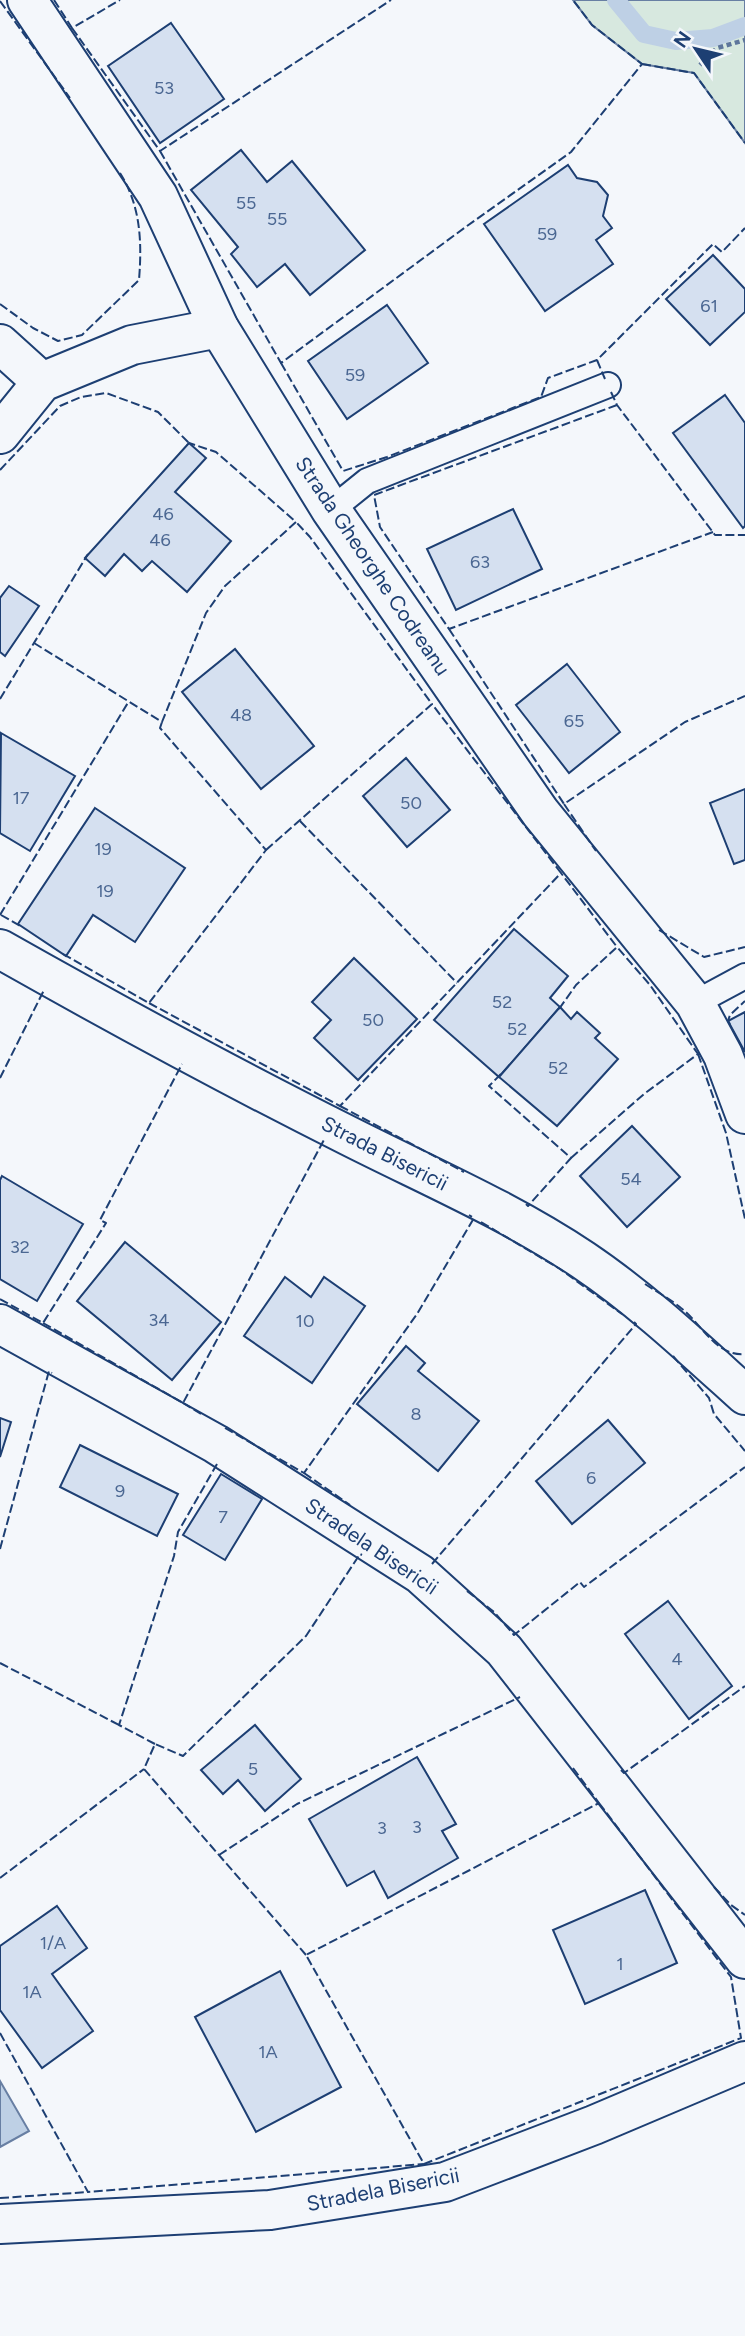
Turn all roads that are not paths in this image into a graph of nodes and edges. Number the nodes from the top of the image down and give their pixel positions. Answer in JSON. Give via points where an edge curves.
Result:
{"nodes":[{"id":1,"x":27,"y":0,"type":"edge"},
{"id":2,"x":219,"y":328,"type":"junction"},
{"id":3,"x":0,"y":344,"type":"edge"},
{"id":4,"x":41,"y":382,"type":"junction"},
{"id":5,"x":608,"y":385,"type":"dead end"},
{"id":6,"x":0,"y":434,"type":"edge"},
{"id":7,"x":331,"y":510,"type":"junction"},
{"id":8,"x":0,"y":949,"type":"edge"},
{"id":9,"x":745,"y":976,"type":"edge"},
{"id":10,"x":695,"y":1003,"type":"junction"},
{"id":11,"x":745,"y":1114,"type":"edge"},
{"id":12,"x":0,"y":1324,"type":"edge"},
{"id":13,"x":745,"y":1395,"type":"edge"},
{"id":14,"x":745,"y":1959,"type":"edge"},
{"id":15,"x":745,"y":2061,"type":"edge"},
{"id":16,"x":0,"y":2224,"type":"edge"}],
"edges":[{"from":1,"to":2,"type":"street","name":"Strada Gheorghe Codreanu","via":[[158,196]]},
{"from":2,"to":4,"type":"street","via":[[132,345]]},
{"from":2,"to":7,"type":"street","name":"Strada Gheorghe Codreanu"},
{"from":3,"to":4,"type":"street"},
{"from":4,"to":6,"type":"street"},
{"from":5,"to":7,"type":"lane","via":[[367,481]]},
{"from":7,"to":10,"type":"street","name":"Strada Gheorghe Codreanu","via":[[540,812]]},
{"from":8,"to":13,"type":"street","name":"Strada Bisericii","via":[[103,1008],[510,1216],[583,1260],[629,1295]]},
{"from":9,"to":10,"type":"lane"},
{"from":10,"to":11,"type":"street","name":"Strada Gheorghe Codreanu","via":[[723,1055]]},
{"from":12,"to":14,"type":"street","name":"Stradela Bisericii","via":[[216,1444],[420,1574],[504,1650]]},
{"from":15,"to":16,"type":"street","name":"Stradela Bisericii","via":[[445,2182],[270,2210]]}]}
